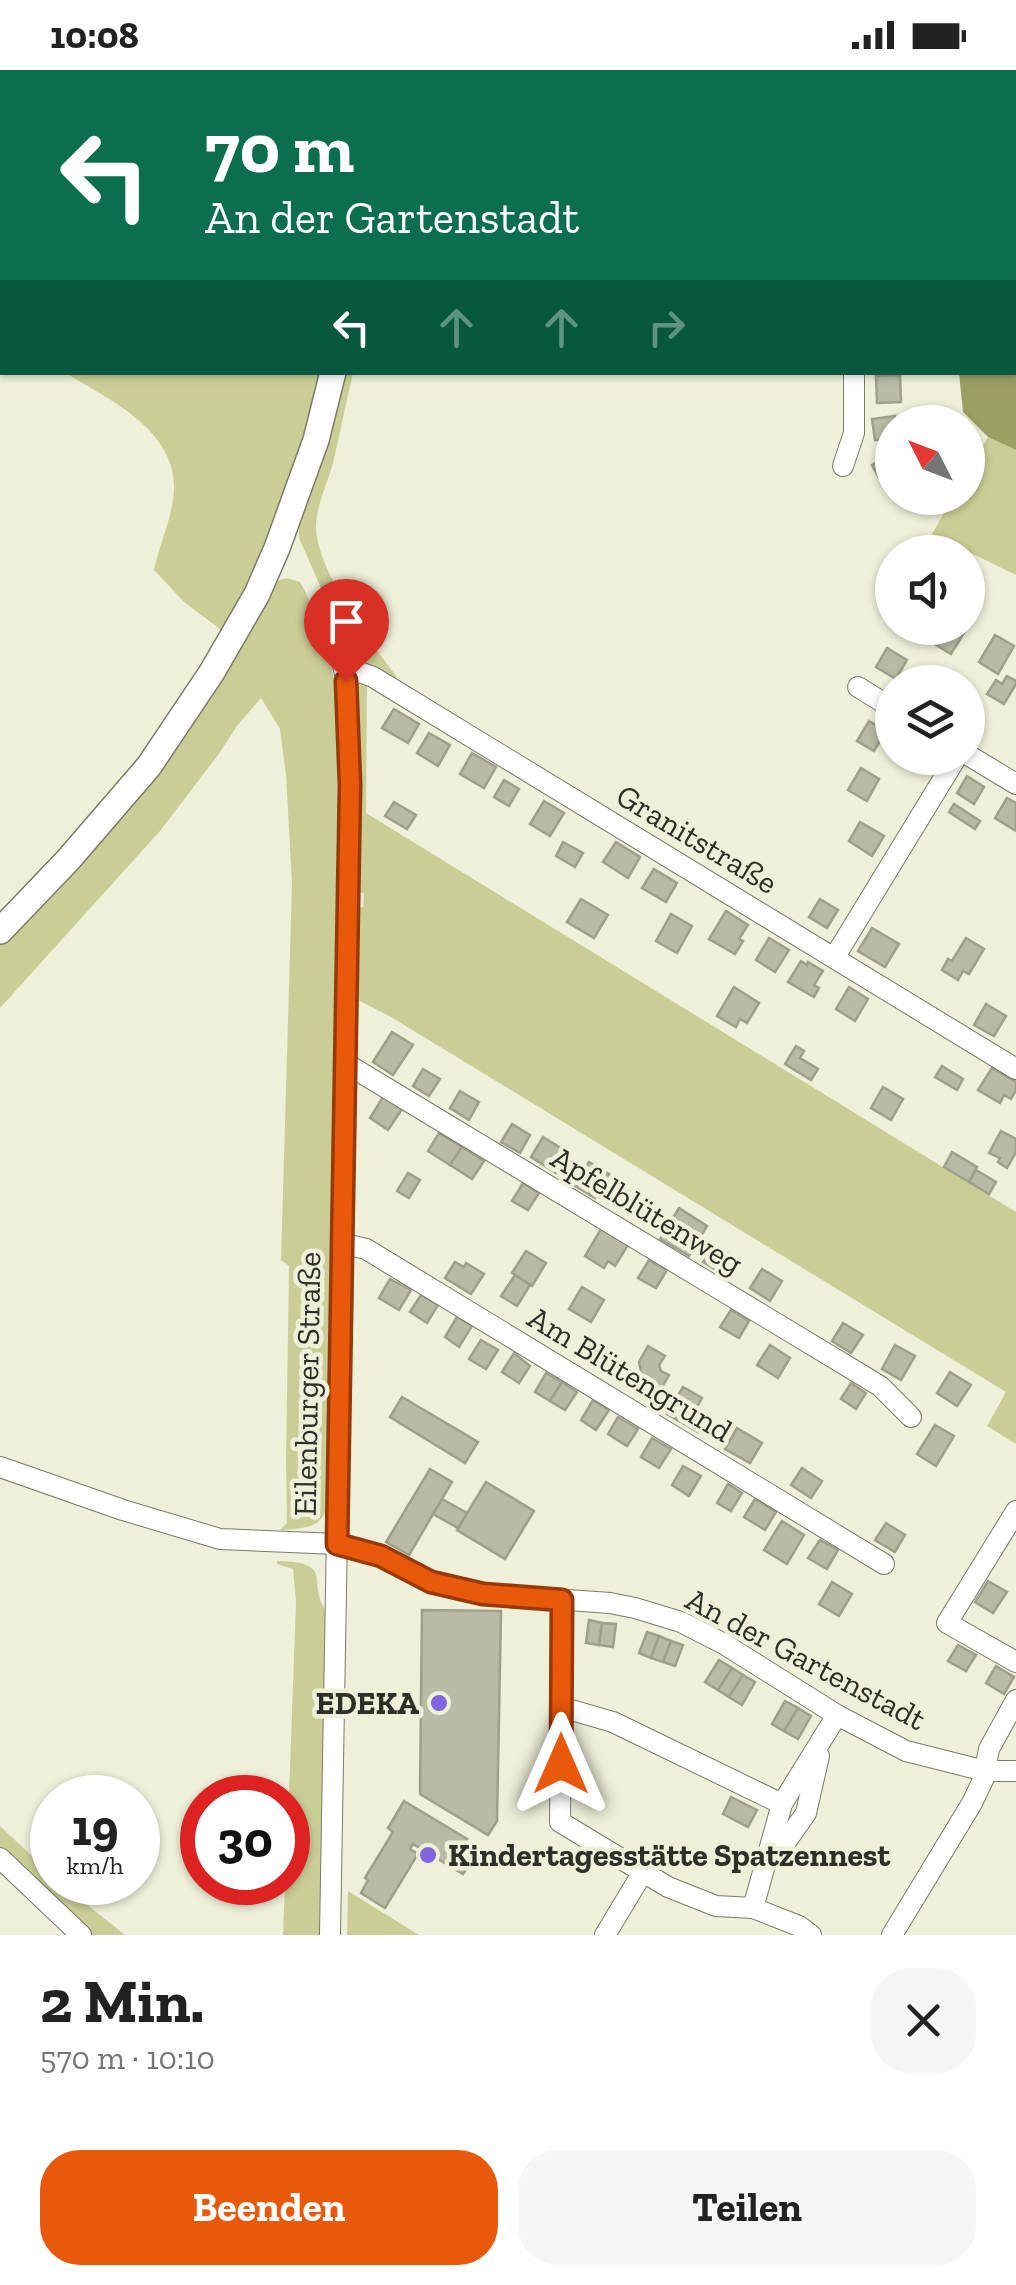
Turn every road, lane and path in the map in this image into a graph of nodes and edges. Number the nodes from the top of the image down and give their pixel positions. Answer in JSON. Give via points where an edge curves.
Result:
{"nodes":[{"id":1,"x":333,"y":375,"type":"edge"},
{"id":2,"x":854,"y":375,"type":"edge"},
{"id":3,"x":843,"y":466,"type":"dead end"},
{"id":4,"x":340,"y":654,"type":"dead end"},
{"id":5,"x":346,"y":681,"type":"junction"},
{"id":6,"x":858,"y":687,"type":"dead end"},
{"id":7,"x":875,"y":698,"type":"edge"},
{"id":8,"x":985,"y":765,"type":"edge"},
{"id":9,"x":946,"y":775,"type":"edge"},
{"id":10,"x":1016,"y":784,"type":"edge"},
{"id":11,"x":0,"y":931,"type":"edge"},
{"id":12,"x":834,"y":958,"type":"junction"},
{"id":13,"x":345,"y":1063,"type":"junction"},
{"id":14,"x":1016,"y":1069,"type":"edge"},
{"id":15,"x":341,"y":1243,"type":"junction"},
{"id":16,"x":911,"y":1417,"type":"dead end"},
{"id":17,"x":0,"y":1467,"type":"edge"},
{"id":18,"x":1016,"y":1511,"type":"edge"},
{"id":19,"x":337,"y":1544,"type":"junction"},
{"id":20,"x":884,"y":1564,"type":"dead end"},
{"id":21,"x":562,"y":1600,"type":"junction"},
{"id":22,"x":1016,"y":1662,"type":"edge"},
{"id":23,"x":1016,"y":1700,"type":"edge"},
{"id":24,"x":561,"y":1707,"type":"junction"},
{"id":25,"x":837,"y":1715,"type":"junction"},
{"id":26,"x":823,"y":1739,"type":"junction"},
{"id":27,"x":985,"y":1771,"type":"junction"},
{"id":28,"x":1016,"y":1771,"type":"edge"},
{"id":29,"x":782,"y":1804,"type":"junction"},
{"id":30,"x":0,"y":1858,"type":"edge"},
{"id":31,"x":765,"y":1865,"type":"junction"},
{"id":32,"x":643,"y":1872,"type":"junction"},
{"id":33,"x":753,"y":1908,"type":"junction"},
{"id":34,"x":81,"y":1935,"type":"edge"},
{"id":35,"x":330,"y":1935,"type":"edge"},
{"id":36,"x":604,"y":1935,"type":"edge"},
{"id":37,"x":812,"y":1935,"type":"edge"},
{"id":38,"x":892,"y":1935,"type":"edge"}],
"edges":[{"from":1,"to":11,"type":"main road","via":[[277,548],[235,634],[149,766]]},
{"from":2,"to":3,"type":"street","via":[[854,432]]},
{"from":4,"to":5,"type":"street","name":"Eilenburger Straße"},
{"from":5,"to":12,"type":"street","name":"Granitstraße","via":[[357,672],[373,677]]},
{"from":5,"to":13,"type":"street","name":"Eilenburger Straße"},
{"from":6,"to":7,"type":"street"},
{"from":8,"to":10,"type":"street"},
{"from":9,"to":12,"type":"street"},
{"from":12,"to":14,"type":"street","name":"Granitstraße"},
{"from":13,"to":15,"type":"street","name":"Eilenburger Straße"},
{"from":13,"to":16,"type":"street","name":"Apfelblütenweg","via":[[880,1386]]},
{"from":15,"to":19,"type":"street","name":"Eilenburger Straße"},
{"from":15,"to":20,"type":"street","name":"Am Blütengrund","via":[[366,1249]]},
{"from":17,"to":19,"type":"street","name":"An der Gartenstadt","via":[[220,1539]]},
{"from":18,"to":22,"type":"street","via":[[947,1622]]},
{"from":19,"to":21,"type":"street","name":"An der Gartenstadt","via":[[381,1556],[431,1582]]},
{"from":19,"to":35,"type":"street","name":"Eilenburger Straße"},
{"from":21,"to":24,"type":"street"},
{"from":21,"to":25,"type":"street","name":"An der Gartenstadt","via":[[610,1603],[681,1622]]},
{"from":23,"to":27,"type":"street","via":[[989,1749]]},
{"from":24,"to":29,"type":"street","via":[[613,1722]]},
{"from":24,"to":32,"type":"street","via":[[560,1822]]},
{"from":25,"to":26,"type":"street"},
{"from":25,"to":27,"type":"street","name":"An der Gartenstadt","via":[[906,1751]]},
{"from":26,"to":29,"type":"street"},
{"from":26,"to":31,"type":"street","via":[[806,1813]]},
{"from":27,"to":28,"type":"street","name":"An der Gartenstadt"},
{"from":27,"to":38,"type":"street"},
{"from":29,"to":31,"type":"street"},
{"from":30,"to":34,"type":"street"},
{"from":31,"to":33,"type":"street"},
{"from":32,"to":33,"type":"street","via":[[716,1906]]},
{"from":32,"to":36,"type":"street"},
{"from":33,"to":37,"type":"street"}]}
